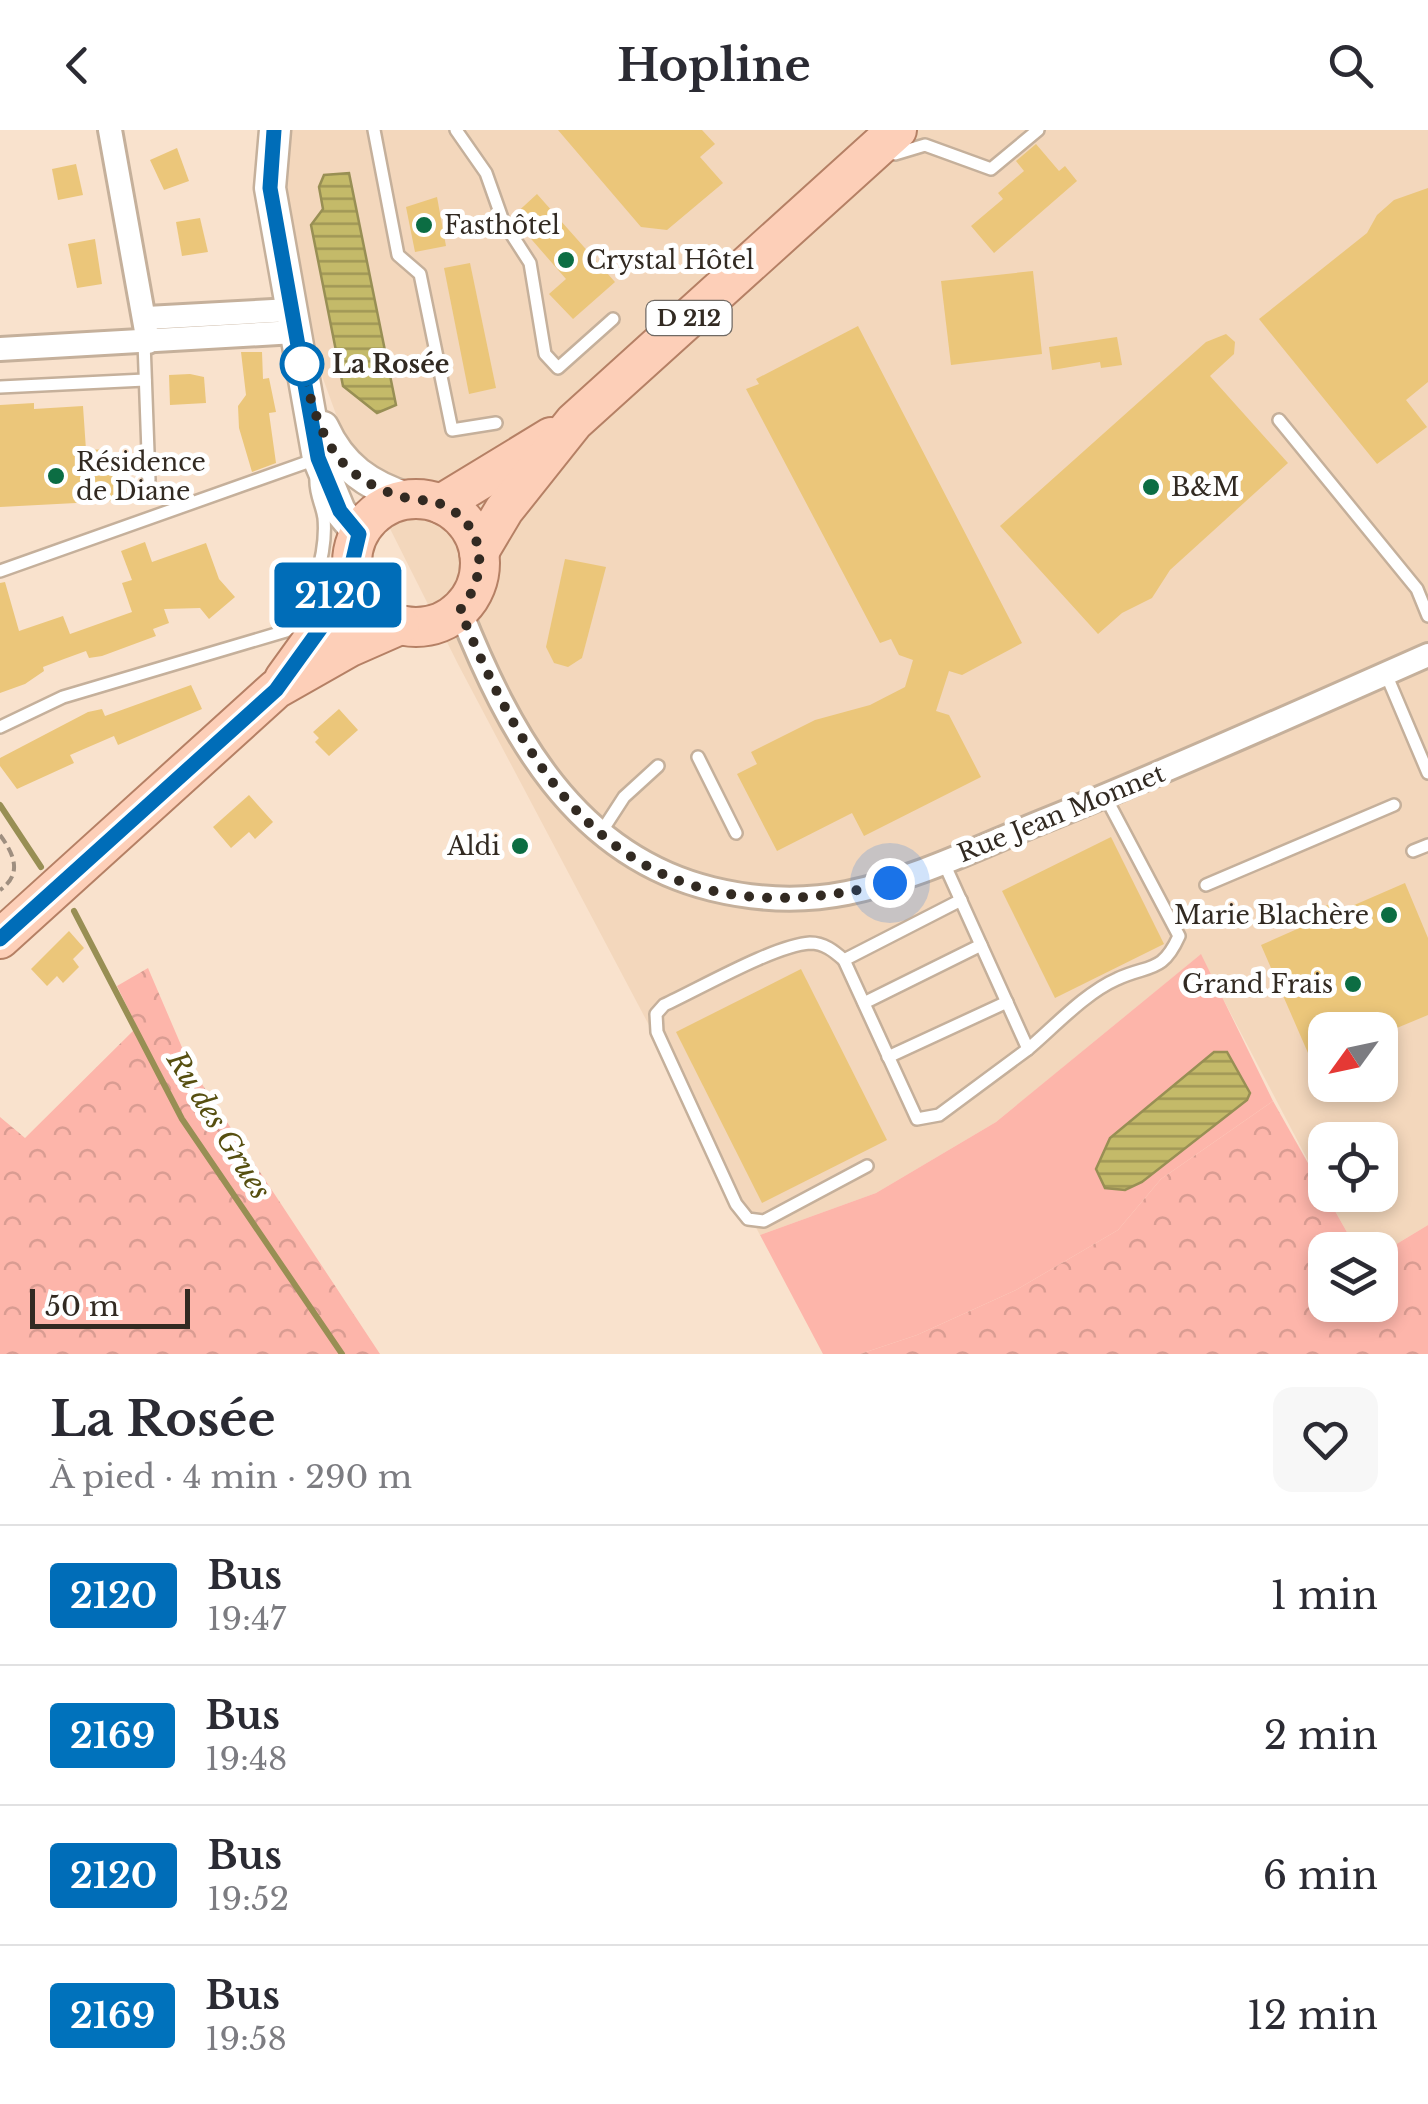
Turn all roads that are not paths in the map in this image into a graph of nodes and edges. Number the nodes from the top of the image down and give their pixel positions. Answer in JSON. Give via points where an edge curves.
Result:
{"nodes":[{"id":1,"x":110,"y":130,"type":"edge"},
{"id":2,"x":274,"y":130,"type":"edge"},
{"id":3,"x":374,"y":130,"type":"edge"},
{"id":4,"x":456,"y":130,"type":"edge"},
{"id":5,"x":897,"y":130,"type":"edge"},
{"id":6,"x":1038,"y":130,"type":"edge"},
{"id":7,"x":803,"y":214,"type":"junction"},
{"id":8,"x":613,"y":319,"type":"dead end"},
{"id":9,"x":293,"y":321,"type":"junction"},
{"id":10,"x":146,"y":334,"type":"junction"},
{"id":11,"x":0,"y":349,"type":"edge"},
{"id":12,"x":145,"y":380,"type":"junction"},
{"id":13,"x":0,"y":387,"type":"edge"},
{"id":14,"x":309,"y":397,"type":"junction"},
{"id":15,"x":1278,"y":420,"type":"dead end"},
{"id":16,"x":574,"y":422,"type":"junction"},
{"id":17,"x":496,"y":423,"type":"dead end"},
{"id":18,"x":318,"y":458,"type":"junction"},
{"id":19,"x":149,"y":480,"type":"dead end"},
{"id":20,"x":426,"y":502,"type":"junction"},
{"id":21,"x":356,"y":549,"type":"junction"},
{"id":22,"x":480,"y":552,"type":"junction"},
{"id":23,"x":0,"y":571,"type":"edge"},
{"id":24,"x":460,"y":610,"type":"junction"},
{"id":25,"x":1428,"y":616,"type":"edge"},
{"id":26,"x":400,"y":625,"type":"junction"},
{"id":27,"x":1428,"y":655,"type":"edge"},
{"id":28,"x":1386,"y":674,"type":"junction"},
{"id":29,"x":276,"y":690,"type":"junction"},
{"id":30,"x":0,"y":726,"type":"edge"},
{"id":31,"x":698,"y":756,"type":"dead end"},
{"id":32,"x":658,"y":766,"type":"dead end"},
{"id":33,"x":1428,"y":774,"type":"edge"},
{"id":34,"x":1105,"y":796,"type":"junction"},
{"id":35,"x":1394,"y":805,"type":"dead end"},
{"id":36,"x":736,"y":832,"type":"dead end"},
{"id":37,"x":599,"y":835,"type":"junction"},
{"id":38,"x":1428,"y":844,"type":"edge"},
{"id":39,"x":1414,"y":851,"type":"dead end"},
{"id":40,"x":943,"y":862,"type":"junction"},
{"id":41,"x":1206,"y":886,"type":"dead end"},
{"id":42,"x":961,"y":900,"type":"junction"},
{"id":43,"x":0,"y":939,"type":"edge"},
{"id":44,"x":981,"y":945,"type":"junction"},
{"id":45,"x":844,"y":960,"type":"junction"},
{"id":46,"x":1006,"y":1002,"type":"junction"},
{"id":47,"x":864,"y":1003,"type":"junction"},
{"id":48,"x":1028,"y":1049,"type":"junction"},
{"id":49,"x":888,"y":1057,"type":"junction"},
{"id":50,"x":867,"y":1166,"type":"dead end"}],
"edges":[{"from":1,"to":10,"type":"street"},
{"from":2,"to":9,"type":"street","via":[[270,188]]},
{"from":3,"to":17,"type":"lane","via":[[398,255],[420,274],[452,430]]},
{"from":4,"to":8,"type":"lane","via":[[486,173],[502,222],[530,263],[545,354],[558,368]]},
{"from":5,"to":7,"type":"main road","number":"D 212"},
{"from":6,"to":7,"type":"lane","via":[[992,169],[925,145],[904,148]]},
{"from":7,"to":16,"type":"main road","number":"D 212"},
{"from":9,"to":10,"type":"street"},
{"from":9,"to":14,"type":"street"},
{"from":10,"to":11,"type":"street"},
{"from":10,"to":12,"type":"lane"},
{"from":12,"to":13,"type":"lane"},
{"from":12,"to":19,"type":"lane"},
{"from":14,"to":18,"type":"street"},
{"from":14,"to":20,"type":"street","via":[[343,464],[383,490]]},
{"from":15,"to":25,"type":"lane","via":[[1417,588]]},
{"from":16,"to":20,"type":"main road","number":"D 212"},
{"from":16,"to":22,"type":"main road","number":"D 212","via":[[495,522]]},
{"from":18,"to":21,"type":"street"},
{"from":18,"to":23,"type":"lane"},
{"from":18,"to":30,"type":"lane","via":[[316,492],[324,517],[316,574],[286,631],[63,696]]},
{"from":20,"to":21,"type":"main road","via":[[380,510]]},
{"from":20,"to":22,"type":"main road","via":[[466,523]]},
{"from":21,"to":26,"type":"main road","via":[[356,585],[366,603]]},
{"from":21,"to":29,"type":"main road","via":[[328,618]]},
{"from":22,"to":24,"type":"main road","via":[[477,584]]},
{"from":24,"to":26,"type":"main road","via":[[442,622]]},
{"from":24,"to":37,"type":"street","name":"Rue Jean Monnet","via":[[520,739]]},
{"from":26,"to":29,"type":"main road"},
{"from":27,"to":28,"type":"street","name":"Rue Jean Monnet"},
{"from":28,"to":33,"type":"lane"},
{"from":28,"to":34,"type":"street","name":"Rue Jean Monnet"},
{"from":29,"to":43,"type":"main road"},
{"from":31,"to":36,"type":"lane"},
{"from":32,"to":37,"type":"lane","via":[[624,797]]},
{"from":34,"to":40,"type":"street","name":"Rue Jean Monnet"},
{"from":34,"to":48,"type":"lane","via":[[1180,936],[1154,969],[1116,979]]},
{"from":35,"to":41,"type":"lane"},
{"from":37,"to":40,"type":"street","name":"Rue Jean Monnet","via":[[684,882],[766,898],[846,894]]},
{"from":38,"to":39,"type":"lane"},
{"from":40,"to":42,"type":"lane"},
{"from":42,"to":44,"type":"lane"},
{"from":42,"to":45,"type":"lane"},
{"from":44,"to":46,"type":"lane"},
{"from":44,"to":47,"type":"lane"},
{"from":45,"to":47,"type":"lane"},
{"from":45,"to":50,"type":"lane","via":[[812,943],[790,948],[664,1005],[656,1014],[657,1032],[748,1218],[764,1221]]},
{"from":46,"to":48,"type":"lane"},
{"from":46,"to":49,"type":"lane"},
{"from":47,"to":49,"type":"lane"},
{"from":48,"to":49,"type":"lane","via":[[939,1115],[917,1119]]}]}
